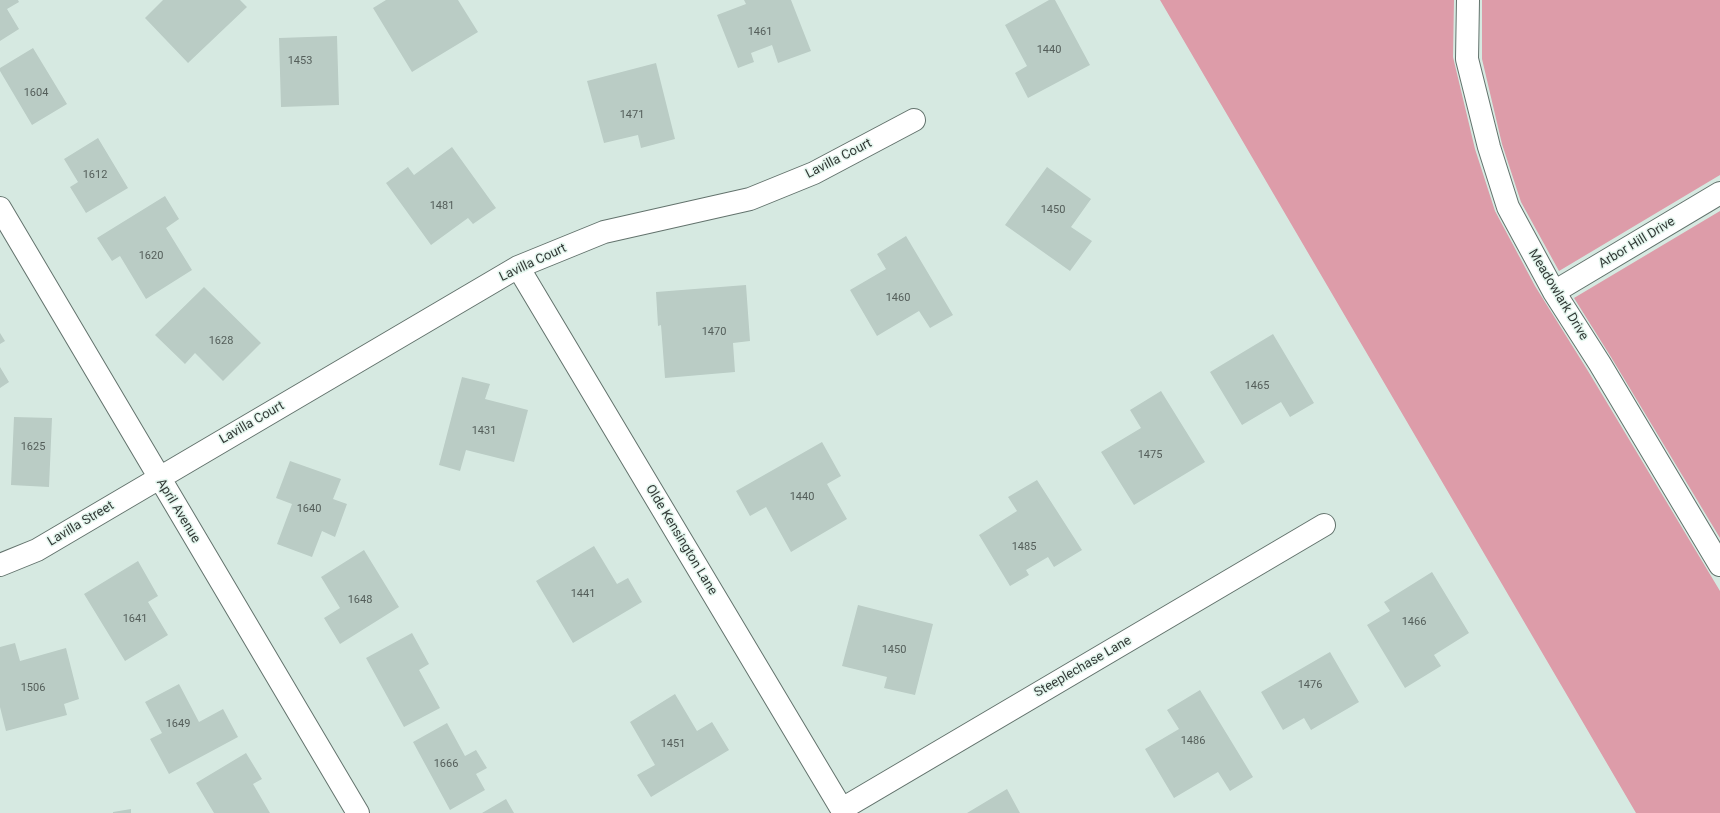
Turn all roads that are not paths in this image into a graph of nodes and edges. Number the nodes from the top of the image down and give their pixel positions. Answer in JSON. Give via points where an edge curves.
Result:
{"nodes":[{"id":1,"x":1468,"y":0,"type":"edge"},
{"id":2,"x":914,"y":120,"type":"dead end"},
{"id":3,"x":1720,"y":193,"type":"edge"},
{"id":4,"x":0,"y":208,"type":"edge"},
{"id":5,"x":518,"y":267,"type":"junction"},
{"id":6,"x":1554,"y":292,"type":"junction"},
{"id":7,"x":158,"y":478,"type":"junction"},
{"id":8,"x":1324,"y":525,"type":"dead end"},
{"id":9,"x":0,"y":565,"type":"edge"},
{"id":10,"x":1720,"y":565,"type":"edge"},
{"id":11,"x":843,"y":811,"type":"edge"},
{"id":12,"x":358,"y":813,"type":"edge"}],
"edges":[{"from":1,"to":6,"type":"street","name":"Meadowlark Drive","via":[[1467,59],[1489,147],[1508,207]]},
{"from":2,"to":5,"type":"street","name":"Lavilla Court","via":[[814,173],[750,199],[604,232]]},
{"from":3,"to":6,"type":"street","name":"Arbor Hill Drive"},
{"from":4,"to":7,"type":"street","name":"April Avenue"},
{"from":5,"to":7,"type":"street","name":"Lavilla Court"},
{"from":5,"to":11,"type":"street","name":"Olde Kensington Lane"},
{"from":6,"to":10,"type":"street","name":"Meadowlark Drive"},
{"from":7,"to":9,"type":"street","name":"Lavilla Street","via":[[37,550]]},
{"from":7,"to":12,"type":"street","name":"April Avenue"},
{"from":8,"to":11,"type":"street","name":"Steeplechase Lane"}]}
